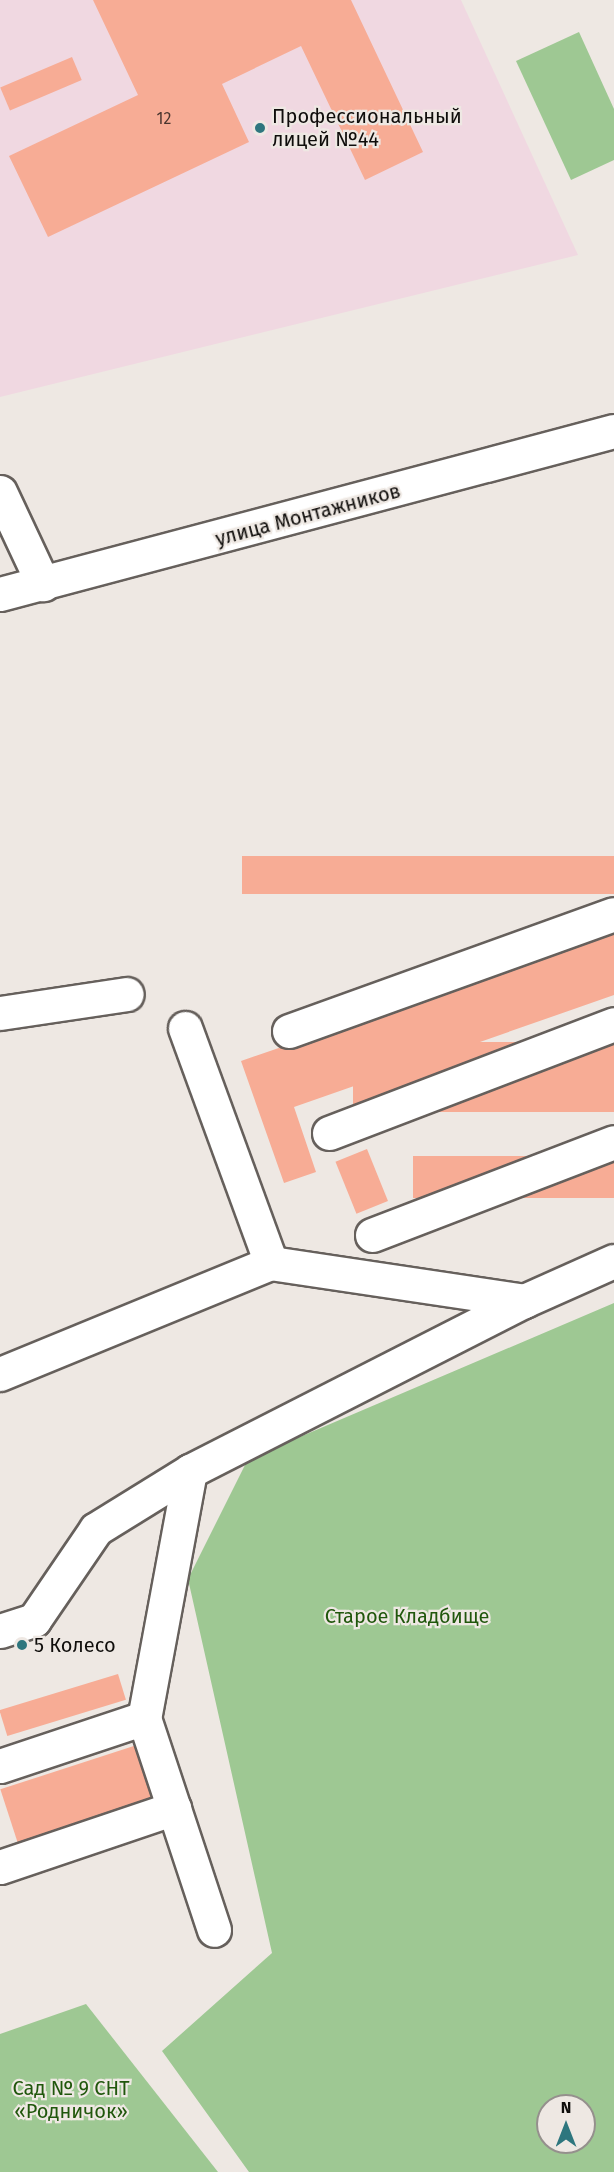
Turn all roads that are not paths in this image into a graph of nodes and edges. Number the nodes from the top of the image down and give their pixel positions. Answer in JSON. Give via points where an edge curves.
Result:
{"nodes":[{"id":1,"x":614,"y":432,"type":"edge"},
{"id":2,"x":0,"y":492,"type":"edge"},
{"id":3,"x":43,"y":584,"type":"junction"},
{"id":4,"x":0,"y":594,"type":"edge"},
{"id":5,"x":614,"y":914,"type":"edge"},
{"id":6,"x":127,"y":994,"type":"dead end"},
{"id":7,"x":0,"y":1012,"type":"edge"},
{"id":8,"x":614,"y":1024,"type":"edge"},
{"id":9,"x":184,"y":1028,"type":"dead end"},
{"id":10,"x":289,"y":1031,"type":"dead end"},
{"id":11,"x":328,"y":1133,"type":"dead end"},
{"id":12,"x":614,"y":1142,"type":"edge"},
{"id":13,"x":372,"y":1234,"type":"dead end"},
{"id":14,"x":614,"y":1261,"type":"edge"},
{"id":15,"x":271,"y":1263,"type":"junction"},
{"id":16,"x":524,"y":1301,"type":"junction"},
{"id":17,"x":0,"y":1374,"type":"edge"},
{"id":18,"x":190,"y":1472,"type":"junction"},
{"id":19,"x":0,"y":1631,"type":"edge"},
{"id":20,"x":144,"y":1718,"type":"junction"},
{"id":21,"x":0,"y":1766,"type":"edge"},
{"id":22,"x":174,"y":1808,"type":"junction"},
{"id":23,"x":0,"y":1867,"type":"edge"},
{"id":24,"x":214,"y":1930,"type":"dead end"}],
"edges":[{"from":1,"to":3,"type":"street","name":"улица Монтажников"},
{"from":2,"to":3,"type":"street"},
{"from":3,"to":4,"type":"street","name":"улица Монтажников"},
{"from":5,"to":10,"type":"street"},
{"from":6,"to":7,"type":"street"},
{"from":8,"to":11,"type":"street"},
{"from":9,"to":15,"type":"street"},
{"from":12,"to":13,"type":"street"},
{"from":14,"to":16,"type":"street"},
{"from":15,"to":16,"type":"street"},
{"from":15,"to":17,"type":"street"},
{"from":16,"to":18,"type":"street"},
{"from":18,"to":19,"type":"street","via":[[96,1529],[34,1620]]},
{"from":18,"to":20,"type":"street"},
{"from":20,"to":21,"type":"street"},
{"from":20,"to":22,"type":"street"},
{"from":22,"to":23,"type":"street"},
{"from":22,"to":24,"type":"street"}]}
